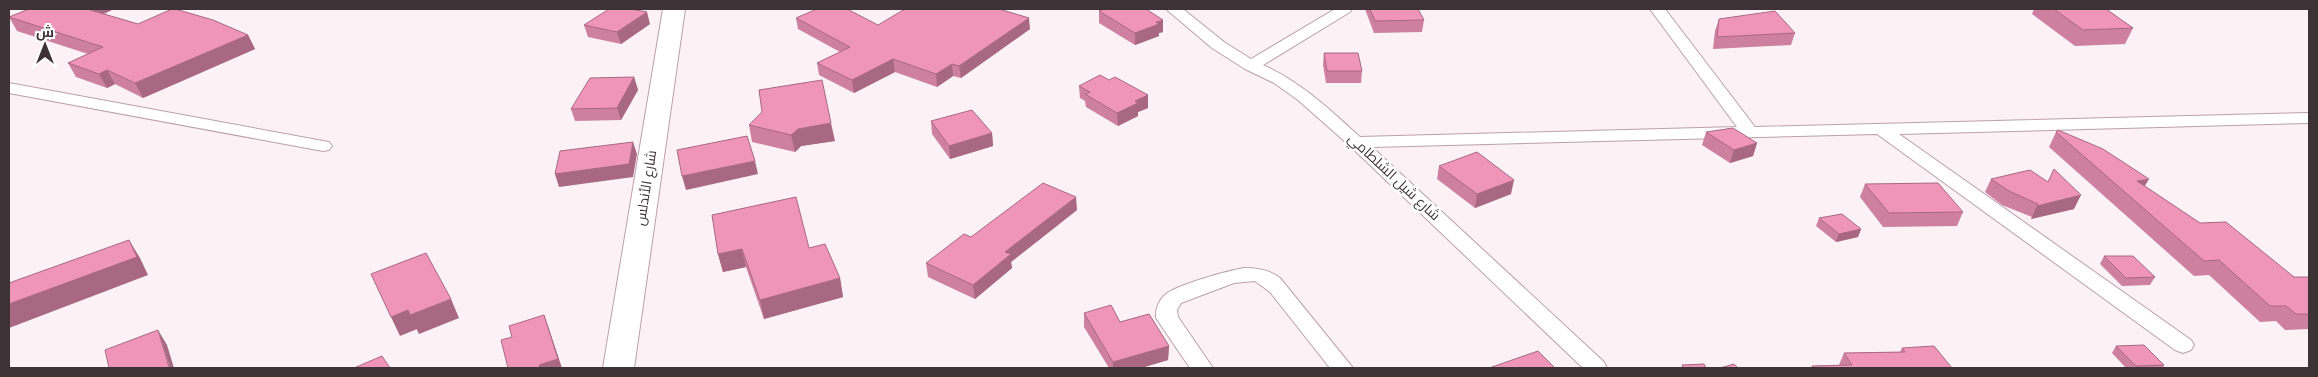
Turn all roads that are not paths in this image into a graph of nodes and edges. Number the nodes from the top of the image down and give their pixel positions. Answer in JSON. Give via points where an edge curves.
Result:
{"nodes":[{"id":1,"x":674,"y":9,"type":"edge"},
{"id":2,"x":1174,"y":9,"type":"edge"},
{"id":3,"x":1345,"y":9,"type":"edge"},
{"id":4,"x":1657,"y":9,"type":"edge"},
{"id":5,"x":1251,"y":66,"type":"junction"},
{"id":6,"x":9,"y":88,"type":"edge"},
{"id":7,"x":2309,"y":118,"type":"edge"},
{"id":8,"x":1880,"y":128,"type":"junction"},
{"id":9,"x":1750,"y":132,"type":"junction"},
{"id":10,"x":1356,"y":142,"type":"junction"},
{"id":11,"x":323,"y":146,"type":"dead end"},
{"id":12,"x":2183,"y":344,"type":"dead end"},
{"id":13,"x":618,"y":368,"type":"edge"},
{"id":14,"x":1202,"y":368,"type":"edge"},
{"id":15,"x":1342,"y":368,"type":"edge"},
{"id":16,"x":1596,"y":368,"type":"edge"}],
"edges":[{"from":1,"to":13,"type":"main road","name":"شارع الأندلس"},
{"from":2,"to":5,"type":"street","name":"شارع شيل الشلطامي","via":[[1218,45]]},
{"from":3,"to":5,"type":"street"},
{"from":4,"to":9,"type":"street"},
{"from":5,"to":10,"type":"street","name":"شارع شيل الشلطامي","via":[[1304,96]]},
{"from":6,"to":11,"type":"street"},
{"from":7,"to":8,"type":"street"},
{"from":8,"to":9,"type":"street"},
{"from":8,"to":12,"type":"street"},
{"from":9,"to":10,"type":"street"},
{"from":10,"to":16,"type":"street","name":"شارع شيل الشلطامي"},
{"from":14,"to":15,"type":"street","via":[[1167,318],[1168,305],[1174,298],[1238,275],[1250,274],[1265,277],[1277,287]]}]}
